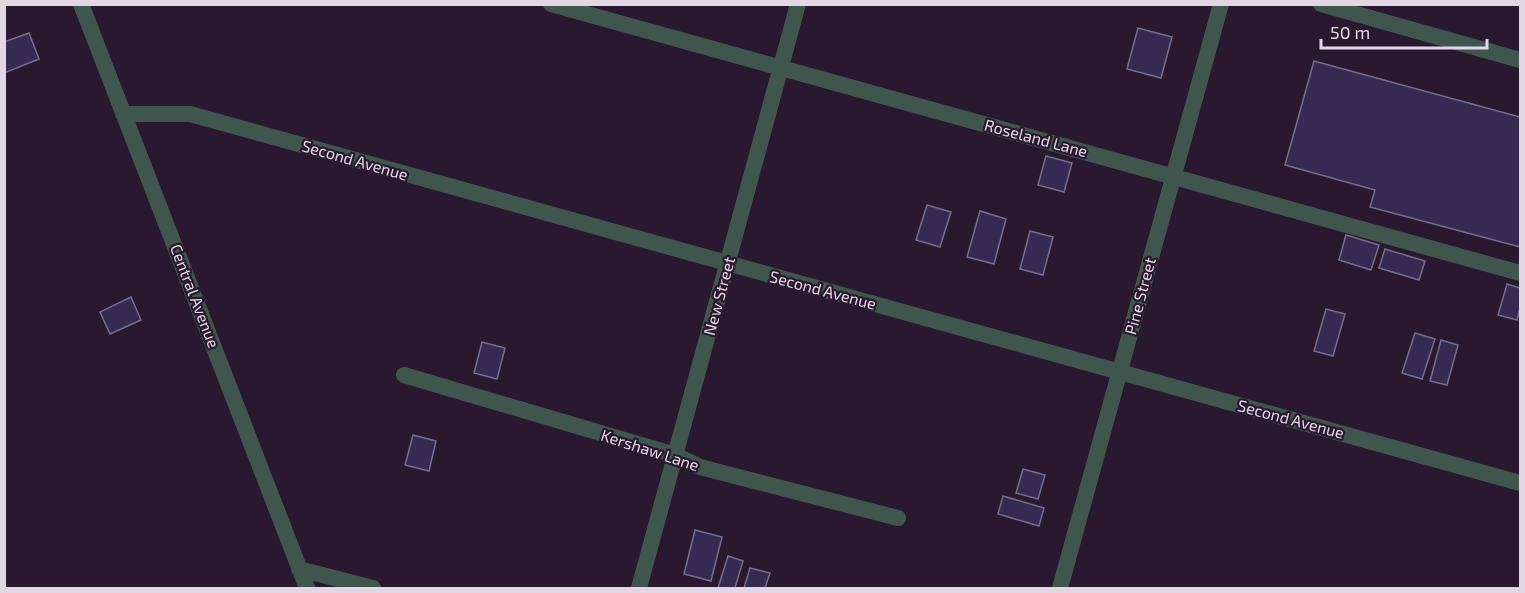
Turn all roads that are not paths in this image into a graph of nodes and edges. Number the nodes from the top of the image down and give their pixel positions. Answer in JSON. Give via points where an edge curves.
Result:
{"nodes":[{"id":1,"x":81,"y":4,"type":"edge"},
{"id":2,"x":551,"y":4,"type":"edge"},
{"id":3,"x":798,"y":4,"type":"edge"},
{"id":4,"x":1221,"y":4,"type":"edge"},
{"id":5,"x":1321,"y":4,"type":"edge"},
{"id":6,"x":1521,"y":60,"type":"edge"},
{"id":7,"x":781,"y":68,"type":"junction"},
{"id":8,"x":123,"y":114,"type":"junction"},
{"id":9,"x":1173,"y":176,"type":"junction"},
{"id":10,"x":728,"y":264,"type":"junction"},
{"id":11,"x":1521,"y":273,"type":"edge"},
{"id":12,"x":1120,"y":372,"type":"junction"},
{"id":13,"x":404,"y":375,"type":"dead end"},
{"id":14,"x":675,"y":455,"type":"junction"},
{"id":15,"x":1521,"y":483,"type":"edge"},
{"id":16,"x":898,"y":518,"type":"dead end"},
{"id":17,"x":298,"y":568,"type":"junction"},
{"id":18,"x":307,"y":588,"type":"edge"},
{"id":19,"x":373,"y":588,"type":"edge"},
{"id":20,"x":639,"y":588,"type":"edge"},
{"id":21,"x":1060,"y":588,"type":"edge"}],
"edges":[{"from":1,"to":8,"type":"street","name":"Central Avenue"},
{"from":2,"to":7,"type":"street","name":"Roseland Lane"},
{"from":3,"to":7,"type":"street","name":"New Street"},
{"from":4,"to":9,"type":"street","name":"Pine Street"},
{"from":5,"to":6,"type":"street"},
{"from":7,"to":9,"type":"street","name":"Roseland Lane"},
{"from":7,"to":10,"type":"street","name":"New Street"},
{"from":8,"to":10,"type":"street","name":"Second Avenue","via":[[190,114]]},
{"from":8,"to":17,"type":"street","name":"Central Avenue"},
{"from":9,"to":11,"type":"street","name":"Roseland Lane"},
{"from":9,"to":12,"type":"street","name":"Pine Street"},
{"from":10,"to":12,"type":"street","name":"Second Avenue"},
{"from":10,"to":14,"type":"street","name":"New Street"},
{"from":12,"to":15,"type":"street","name":"Second Avenue"},
{"from":12,"to":21,"type":"street","name":"Pine Street"},
{"from":13,"to":14,"type":"street","name":"Kershaw Lane"},
{"from":14,"to":16,"type":"street","name":"Kershaw Lane","via":[[700,466]]},
{"from":14,"to":20,"type":"street","name":"New Street"},
{"from":17,"to":18,"type":"street","name":"Central Avenue"},
{"from":17,"to":19,"type":"street"}]}
